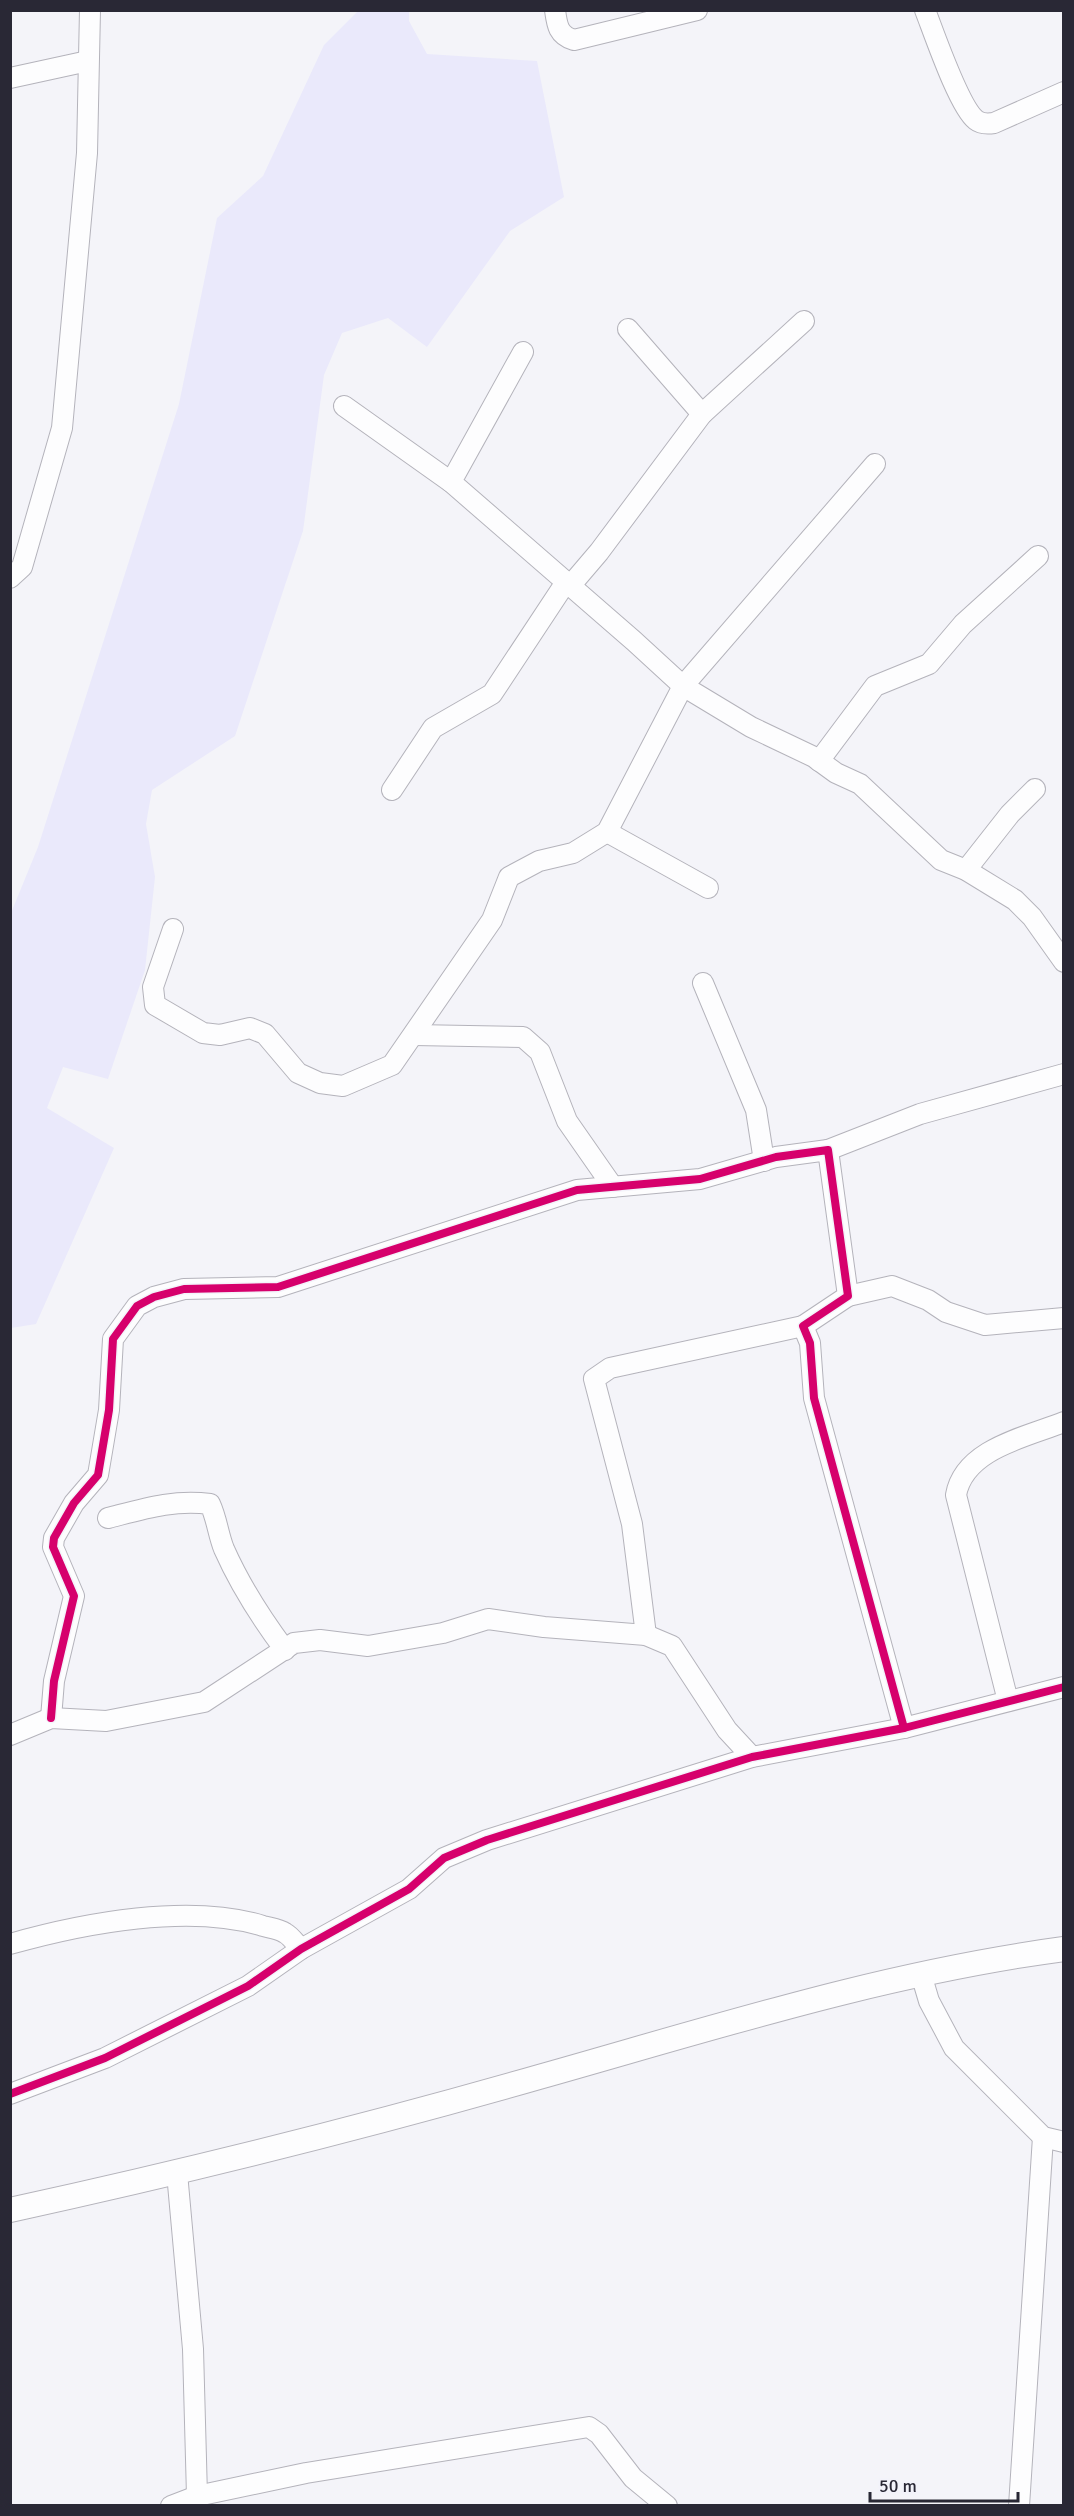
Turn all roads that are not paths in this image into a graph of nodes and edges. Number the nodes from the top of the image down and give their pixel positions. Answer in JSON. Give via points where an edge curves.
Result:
{"nodes":[{"id":1,"x":90,"y":10,"type":"edge"},
{"id":2,"x":555,"y":10,"type":"edge"},
{"id":3,"x":697,"y":10,"type":"edge"},
{"id":4,"x":925,"y":10,"type":"edge"},
{"id":5,"x":88,"y":61,"type":"junction"},
{"id":6,"x":10,"y":78,"type":"edge"},
{"id":7,"x":1064,"y":92,"type":"edge"},
{"id":8,"x":804,"y":321,"type":"dead end"},
{"id":9,"x":628,"y":329,"type":"dead end"},
{"id":10,"x":523,"y":352,"type":"dead end"},
{"id":11,"x":344,"y":406,"type":"dead end"},
{"id":12,"x":702,"y":414,"type":"junction"},
{"id":13,"x":875,"y":464,"type":"dead end"},
{"id":14,"x":451,"y":482,"type":"junction"},
{"id":15,"x":1038,"y":556,"type":"dead end"},
{"id":16,"x":10,"y":578,"type":"edge"},
{"id":17,"x":568,"y":584,"type":"junction"},
{"id":18,"x":682,"y":687,"type":"junction"},
{"id":19,"x":819,"y":761,"type":"junction"},
{"id":20,"x":1035,"y":789,"type":"dead end"},
{"id":21,"x":392,"y":790,"type":"dead end"},
{"id":22,"x":607,"y":832,"type":"junction"},
{"id":23,"x":966,"y":870,"type":"junction"},
{"id":24,"x":708,"y":888,"type":"dead end"},
{"id":25,"x":173,"y":929,"type":"dead end"},
{"id":26,"x":1063,"y":960,"type":"edge"},
{"id":27,"x":703,"y":983,"type":"dead end"},
{"id":28,"x":414,"y":1035,"type":"junction"},
{"id":29,"x":1064,"y":1074,"type":"edge"},
{"id":30,"x":828,"y":1150,"type":"junction"},
{"id":31,"x":764,"y":1161,"type":"junction"},
{"id":32,"x":613,"y":1187,"type":"junction"},
{"id":33,"x":848,"y":1296,"type":"junction"},
{"id":34,"x":1064,"y":1318,"type":"edge"},
{"id":35,"x":803,"y":1326,"type":"junction"},
{"id":36,"x":1064,"y":1422,"type":"edge"},
{"id":37,"x":108,"y":1518,"type":"dead end"},
{"id":38,"x":646,"y":1635,"type":"junction"},
{"id":39,"x":285,"y":1650,"type":"junction"},
{"id":40,"x":1064,"y":1687,"type":"edge"},
{"id":41,"x":1008,"y":1701,"type":"junction"},
{"id":42,"x":51,"y":1718,"type":"junction"},
{"id":43,"x":904,"y":1728,"type":"junction"},
{"id":44,"x":10,"y":1735,"type":"edge"},
{"id":45,"x":752,"y":1757,"type":"junction"},
{"id":46,"x":10,"y":1944,"type":"edge"},
{"id":47,"x":301,"y":1949,"type":"junction"},
{"id":48,"x":1064,"y":1949,"type":"edge"},
{"id":49,"x":921,"y":1974,"type":"junction"},
{"id":50,"x":10,"y":2094,"type":"edge"},
{"id":51,"x":1043,"y":2137,"type":"junction"},
{"id":52,"x":1064,"y":2142,"type":"edge"},
{"id":53,"x":177,"y":2173,"type":"junction"},
{"id":54,"x":10,"y":2210,"type":"edge"},
{"id":55,"x":197,"y":2496,"type":"junction"},
{"id":56,"x":171,"y":2505,"type":"edge"},
{"id":57,"x":667,"y":2505,"type":"edge"},
{"id":58,"x":1019,"y":2505,"type":"edge"}],
"edges":[{"from":1,"to":5,"type":"street"},
{"from":2,"to":3,"type":"street","via":[[558,29],[574,40]]},
{"from":4,"to":7,"type":"street","via":[[974,119],[983,124],[994,123]]},
{"from":5,"to":6,"type":"street"},
{"from":5,"to":16,"type":"street","via":[[87,153],[62,428],[22,567]]},
{"from":8,"to":12,"type":"street"},
{"from":9,"to":12,"type":"street"},
{"from":10,"to":14,"type":"street"},
{"from":11,"to":14,"type":"street"},
{"from":12,"to":17,"type":"street","via":[[599,552]]},
{"from":13,"to":18,"type":"street"},
{"from":14,"to":17,"type":"street"},
{"from":15,"to":19,"type":"street","via":[[963,624],[929,664],[904,672],[868,692]]},
{"from":17,"to":18,"type":"street"},
{"from":17,"to":21,"type":"street","via":[[492,694],[433,728]]},
{"from":18,"to":19,"type":"street"},
{"from":18,"to":22,"type":"street"},
{"from":19,"to":23,"type":"street","via":[[860,784],[941,860]]},
{"from":20,"to":23,"type":"street"},
{"from":22,"to":24,"type":"street"},
{"from":22,"to":28,"type":"street","via":[[573,853],[539,861],[509,877],[492,920]]},
{"from":23,"to":26,"type":"street","via":[[1015,900]]},
{"from":25,"to":28,"type":"street","via":[[153,987],[155,1005],[203,1033],[220,1035],[250,1028],[265,1034],[298,1073],[320,1083],[343,1086],[392,1065]]},
{"from":27,"to":31,"type":"street","via":[[756,1110]]},
{"from":28,"to":32,"type":"street","via":[[523,1037],[540,1052],[567,1121]]},
{"from":29,"to":30,"type":"street","via":[[920,1114]]},
{"from":30,"to":31,"type":"street"},
{"from":30,"to":33,"type":"street"},
{"from":31,"to":32,"type":"street","via":[[700,1179]]},
{"from":32,"to":42,"type":"street","via":[[577,1190],[278,1287],[184,1289],[137,1306],[113,1339],[109,1410],[100,1470],[74,1503],[54,1538],[53,1547],[74,1596],[54,1681]]},
{"from":33,"to":34,"type":"street","via":[[892,1286],[928,1300],[946,1312],[985,1325]]},
{"from":33,"to":35,"type":"street"},
{"from":35,"to":38,"type":"street","via":[[610,1368],[594,1378],[632,1524]]},
{"from":35,"to":43,"type":"street","via":[[810,1343],[814,1398]]},
{"from":36,"to":41,"type":"street","via":[[991,1451],[968,1467],[957,1488]]},
{"from":37,"to":39,"type":"street","via":[[156,1505],[187,1501],[210,1504],[223,1547],[254,1608]]},
{"from":38,"to":39,"type":"street","via":[[488,1619],[443,1633],[368,1646],[321,1640],[294,1643]]},
{"from":38,"to":45,"type":"street","via":[[672,1646],[727,1730]]},
{"from":39,"to":42,"type":"street","via":[[204,1702],[106,1721]]},
{"from":40,"to":41,"type":"street"},
{"from":41,"to":43,"type":"street"},
{"from":42,"to":44,"type":"street"},
{"from":43,"to":45,"type":"street"},
{"from":45,"to":47,"type":"street","via":[[487,1840],[444,1858],[409,1889]]},
{"from":46,"to":47,"type":"street","via":[[155,1916],[203,1916],[244,1920],[285,1933]]},
{"from":47,"to":50,"type":"street","via":[[248,1986],[105,2058]]},
{"from":48,"to":49,"type":"street","via":[[989,1959]]},
{"from":49,"to":51,"type":"street","via":[[929,2001],[954,2048]]},
{"from":49,"to":53,"type":"street","via":[[823,1996]]},
{"from":51,"to":52,"type":"street"},
{"from":51,"to":58,"type":"street"},
{"from":53,"to":54,"type":"street"},
{"from":53,"to":55,"type":"street","via":[[193,2349]]},
{"from":55,"to":56,"type":"street"},
{"from":55,"to":57,"type":"street","via":[[306,2473],[589,2427],[599,2433],[633,2478]]}]}
